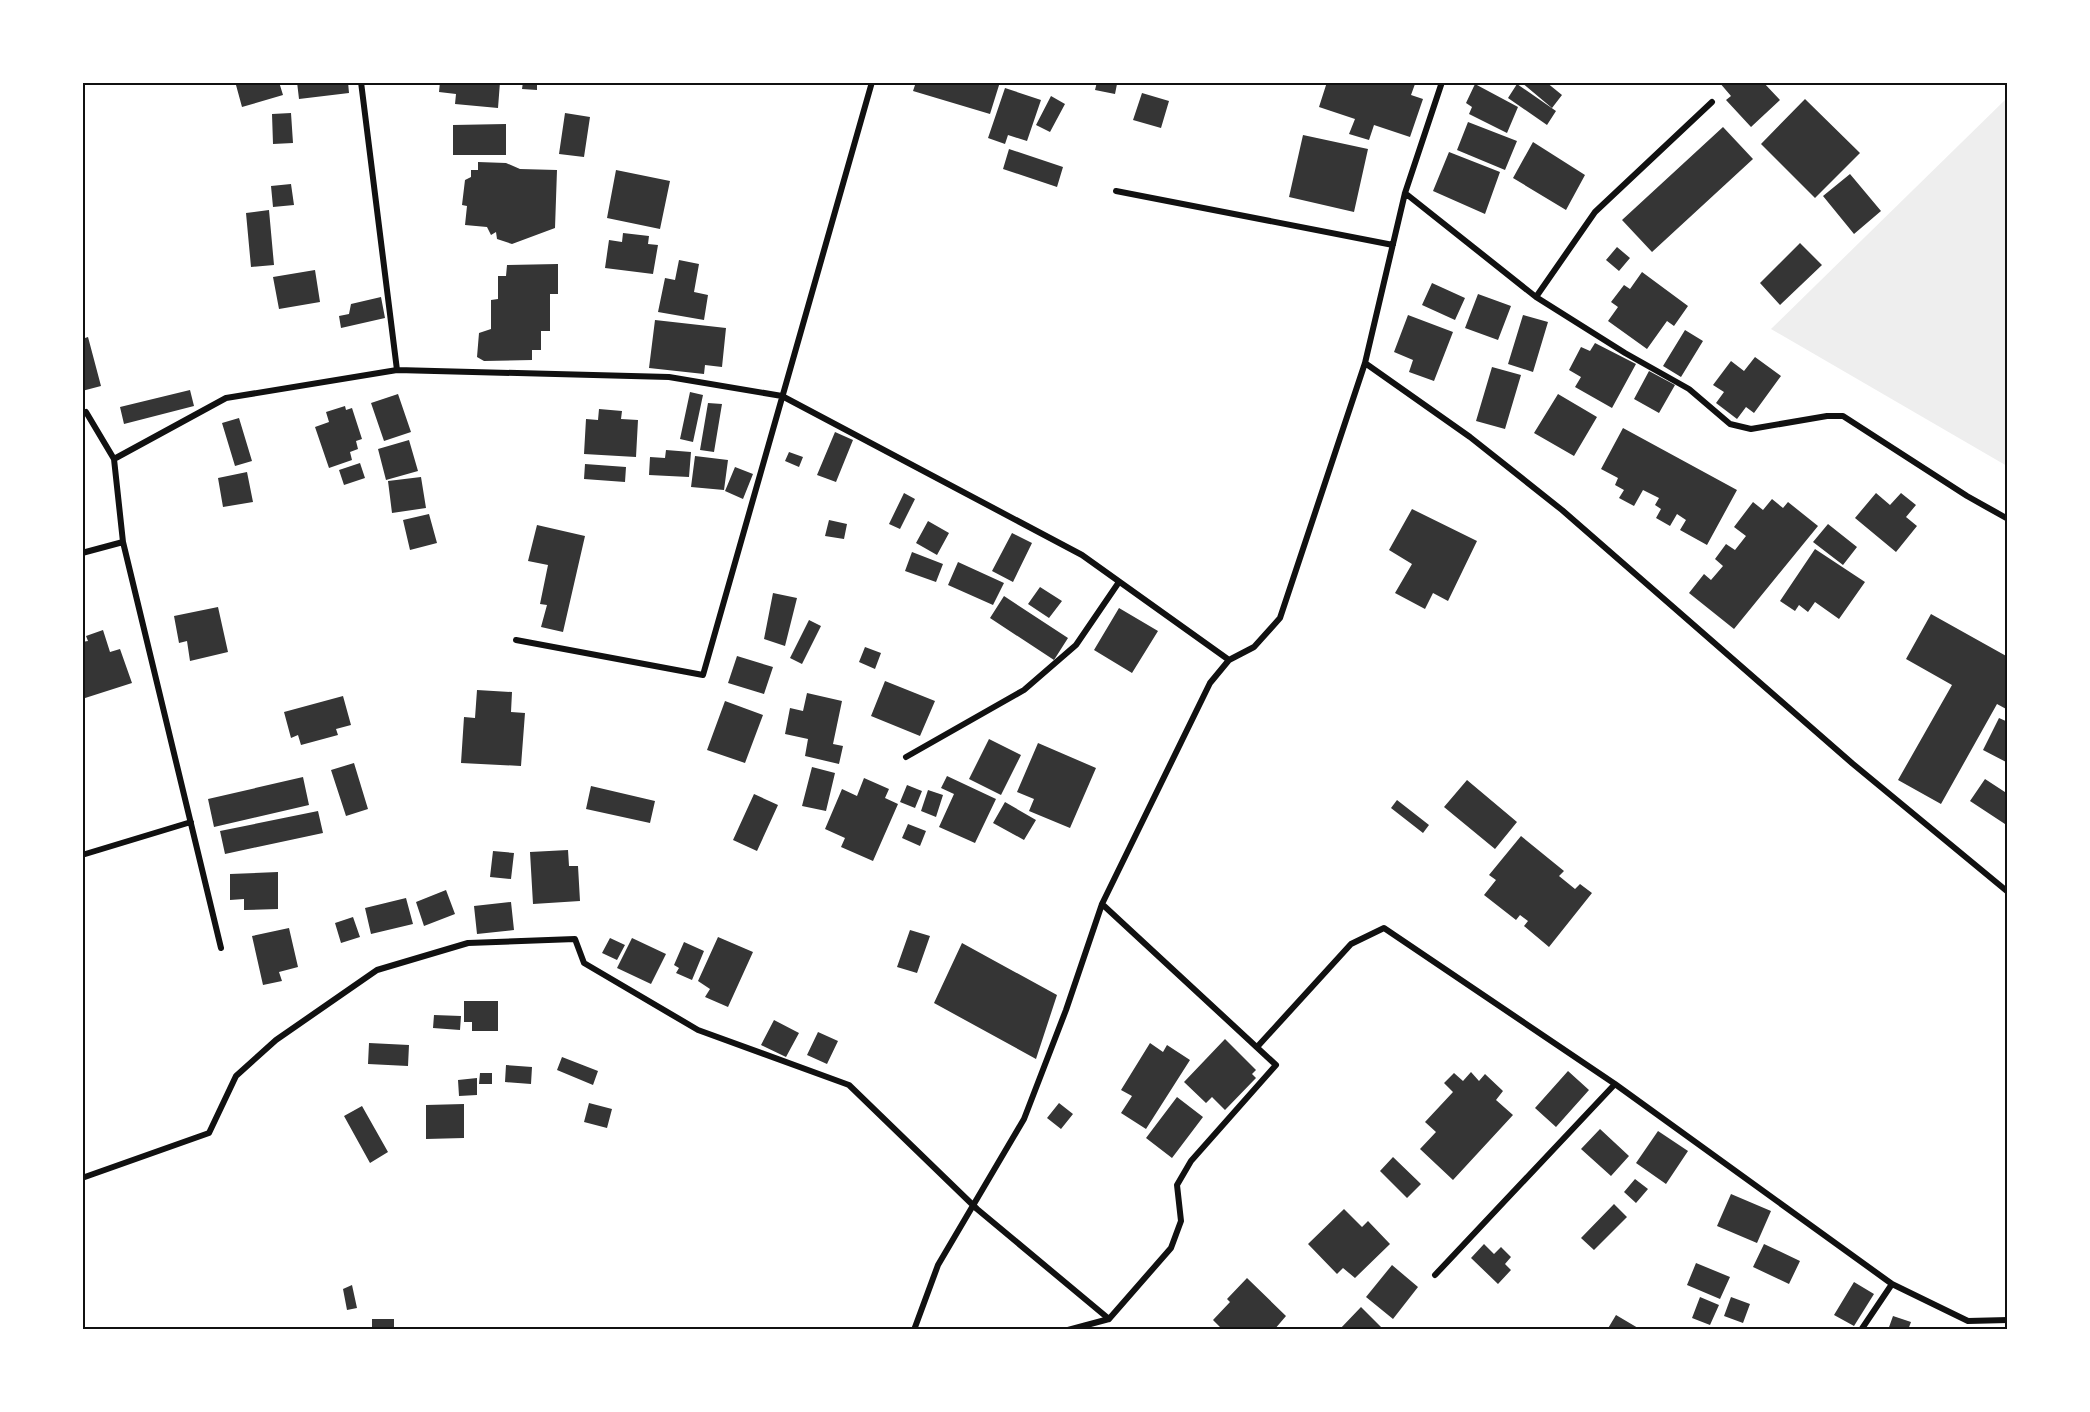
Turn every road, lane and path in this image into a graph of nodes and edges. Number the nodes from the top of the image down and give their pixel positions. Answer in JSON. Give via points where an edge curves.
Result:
{"nodes":[{"id":1,"x":361,"y":82,"type":"edge"},
{"id":2,"x":872,"y":82,"type":"edge"},
{"id":3,"x":1442,"y":82,"type":"edge"},
{"id":4,"x":1712,"y":102,"type":"dead end"},
{"id":5,"x":1116,"y":191,"type":"dead end"},
{"id":6,"x":1405,"y":193,"type":"junction"},
{"id":7,"x":1393,"y":245,"type":"junction"},
{"id":8,"x":1536,"y":297,"type":"junction"},
{"id":9,"x":1365,"y":363,"type":"junction"},
{"id":10,"x":397,"y":370,"type":"junction"},
{"id":11,"x":782,"y":396,"type":"junction"},
{"id":12,"x":86,"y":412,"type":"dead end"},
{"id":13,"x":114,"y":459,"type":"junction"},
{"id":14,"x":2007,"y":519,"type":"edge"},
{"id":15,"x":123,"y":542,"type":"junction"},
{"id":16,"x":82,"y":553,"type":"edge"},
{"id":17,"x":1119,"y":582,"type":"junction"},
{"id":18,"x":516,"y":640,"type":"dead end"},
{"id":19,"x":1229,"y":660,"type":"junction"},
{"id":20,"x":906,"y":757,"type":"dead end"},
{"id":21,"x":191,"y":822,"type":"junction"},
{"id":22,"x":82,"y":855,"type":"edge"},
{"id":23,"x":2007,"y":892,"type":"edge"},
{"id":24,"x":1102,"y":904,"type":"junction"},
{"id":25,"x":221,"y":948,"type":"dead end"},
{"id":26,"x":1258,"y":1046,"type":"junction"},
{"id":27,"x":1615,"y":1084,"type":"junction"},
{"id":28,"x":82,"y":1178,"type":"edge"},
{"id":29,"x":973,"y":1205,"type":"junction"},
{"id":30,"x":1435,"y":1275,"type":"dead end"},
{"id":31,"x":1892,"y":1284,"type":"junction"},
{"id":32,"x":1109,"y":1319,"type":"junction"},
{"id":33,"x":2007,"y":1320,"type":"edge"},
{"id":34,"x":914,"y":1329,"type":"edge"},
{"id":35,"x":1068,"y":1329,"type":"edge"},
{"id":36,"x":1861,"y":1329,"type":"edge"}],
"edges":[{"from":1,"to":10,"type":"street"},
{"from":2,"to":11,"type":"street"},
{"from":3,"to":6,"type":"street"},
{"from":4,"to":8,"type":"street","via":[[1595,212]]},
{"from":5,"to":7,"type":"street"},
{"from":6,"to":7,"type":"street"},
{"from":6,"to":8,"type":"street"},
{"from":7,"to":9,"type":"street"},
{"from":8,"to":14,"type":"street","via":[[1689,389],[1730,424],[1751,429],[1843,416]]},
{"from":9,"to":19,"type":"street","via":[[1280,618],[1254,647]]},
{"from":9,"to":23,"type":"street","via":[[1470,437],[1562,510],[1852,764]]},
{"from":10,"to":11,"type":"street","via":[[669,377]]},
{"from":10,"to":13,"type":"street","via":[[226,398]]},
{"from":11,"to":17,"type":"street","via":[[1082,555]]},
{"from":11,"to":18,"type":"street","via":[[703,675]]},
{"from":12,"to":13,"type":"street"},
{"from":13,"to":15,"type":"street"},
{"from":15,"to":16,"type":"street"},
{"from":15,"to":21,"type":"street"},
{"from":17,"to":19,"type":"street"},
{"from":17,"to":20,"type":"street","via":[[1076,645],[1024,690]]},
{"from":19,"to":24,"type":"street","via":[[1210,683]]},
{"from":21,"to":22,"type":"street"},
{"from":21,"to":25,"type":"street"},
{"from":24,"to":26,"type":"street"},
{"from":24,"to":29,"type":"street","via":[[1024,1119]]},
{"from":26,"to":27,"type":"street","via":[[1351,944],[1384,928]]},
{"from":26,"to":32,"type":"street","via":[[1276,1065],[1191,1161],[1177,1185],[1181,1221],[1171,1248]]},
{"from":27,"to":30,"type":"street"},
{"from":27,"to":31,"type":"street"},
{"from":28,"to":29,"type":"street","via":[[209,1133],[236,1076],[276,1040],[377,970],[468,944],[575,939],[584,963],[698,1030],[849,1085]]},
{"from":29,"to":32,"type":"street"},
{"from":29,"to":34,"type":"street","via":[[938,1265]]},
{"from":31,"to":33,"type":"street","via":[[1968,1321]]},
{"from":31,"to":36,"type":"street"},
{"from":32,"to":35,"type":"street"}]}
